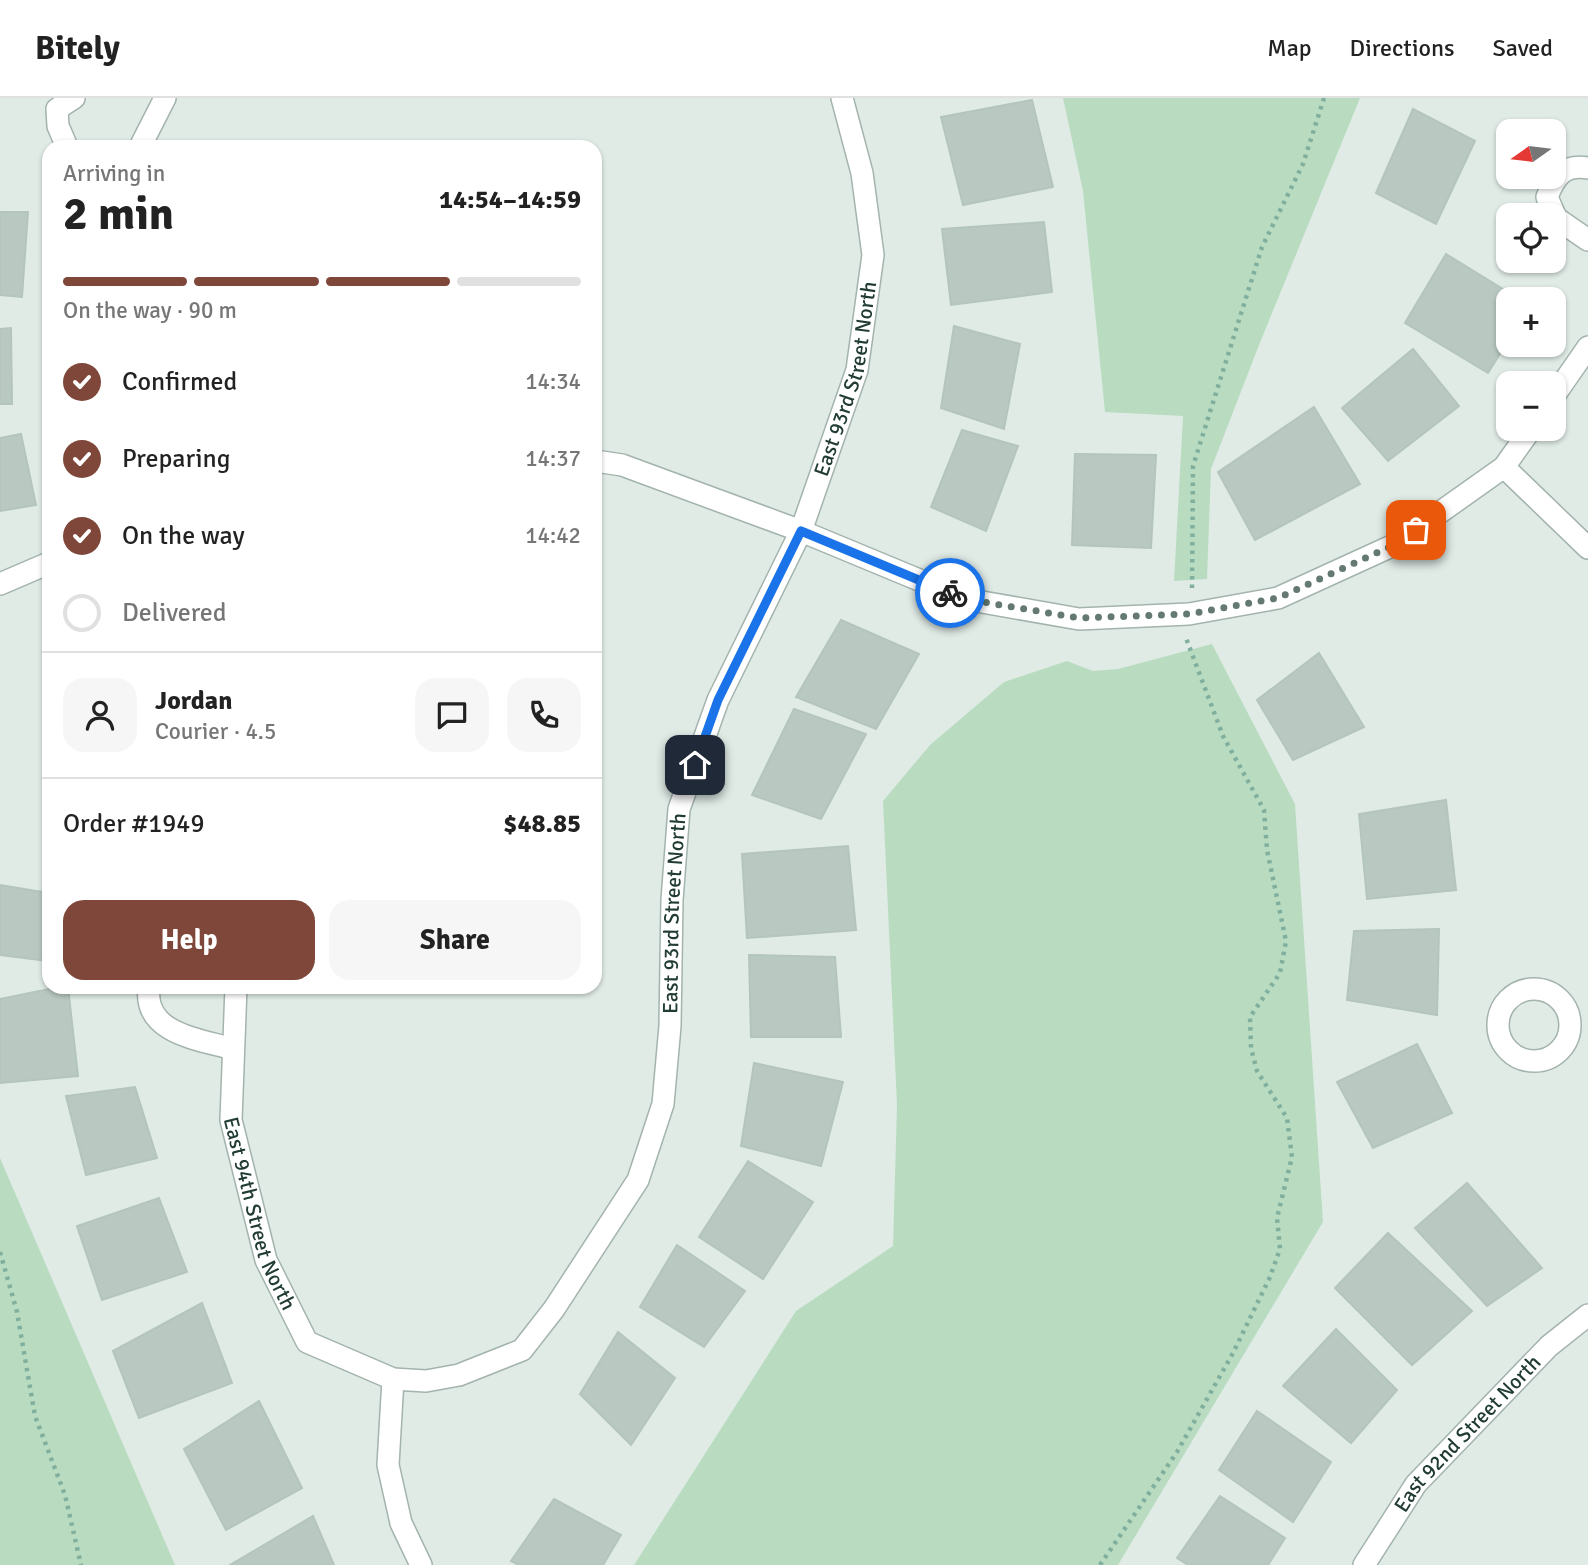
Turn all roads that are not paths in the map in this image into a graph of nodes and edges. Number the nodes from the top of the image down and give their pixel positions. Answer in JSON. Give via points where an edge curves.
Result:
{"nodes":[{"id":1,"x":74,"y":98,"type":"edge"},
{"id":2,"x":165,"y":98,"type":"edge"},
{"id":3,"x":842,"y":98,"type":"edge"},
{"id":4,"x":64,"y":140,"type":"edge"},
{"id":5,"x":144,"y":140,"type":"edge"},
{"id":6,"x":1588,"y":168,"type":"edge"},
{"id":7,"x":1588,"y":240,"type":"edge"},
{"id":8,"x":1588,"y":347,"type":"edge"},
{"id":9,"x":1566,"y":379,"type":"edge"},
{"id":10,"x":1522,"y":441,"type":"edge"},
{"id":11,"x":602,"y":462,"type":"edge"},
{"id":12,"x":1504,"y":467,"type":"junction"},
{"id":13,"x":801,"y":531,"type":"junction"},
{"id":14,"x":1588,"y":548,"type":"edge"},
{"id":15,"x":42,"y":566,"type":"edge"},
{"id":16,"x":0,"y":584,"type":"edge"},
{"id":17,"x":148,"y":994,"type":"edge"},
{"id":18,"x":236,"y":994,"type":"edge"},
{"id":19,"x":233,"y":1049,"type":"junction"},
{"id":20,"x":1588,"y":1315,"type":"edge"},
{"id":21,"x":393,"y":1379,"type":"junction"},
{"id":22,"x":421,"y":1565,"type":"edge"},
{"id":23,"x":1364,"y":1565,"type":"edge"}],
"edges":[{"from":1,"to":4,"type":"street","via":[[57,109]]},
{"from":2,"to":5,"type":"street"},
{"from":3,"to":13,"type":"street","name":"East 93rd Street North","via":[[862,173],[873,255],[857,370]]},
{"from":6,"to":7,"type":"street","via":[[1573,166],[1555,177],[1547,197],[1556,218]]},
{"from":8,"to":9,"type":"street"},
{"from":10,"to":12,"type":"street"},
{"from":11,"to":13,"type":"street","via":[[622,465]]},
{"from":12,"to":13,"type":"street","via":[[1394,545],[1278,598],[1189,614],[1079,618],[965,599]]},
{"from":12,"to":14,"type":"street"},
{"from":13,"to":21,"type":"street","name":"East 93rd Street North","via":[[718,700],[679,809],[663,1104],[638,1180],[522,1350],[458,1375],[426,1381]]},
{"from":15,"to":16,"type":"street"},
{"from":17,"to":19,"type":"street","via":[[154,1017],[165,1027]]},
{"from":18,"to":19,"type":"street","name":"East 94th Street North"},
{"from":19,"to":21,"type":"street","name":"East 94th Street North","via":[[231,1120],[267,1260],[307,1342]]},
{"from":20,"to":23,"type":"street","name":"East 92nd Street North","via":[[1549,1346],[1416,1484]]},
{"from":21,"to":22,"type":"street","via":[[388,1465],[401,1523]]}]}
